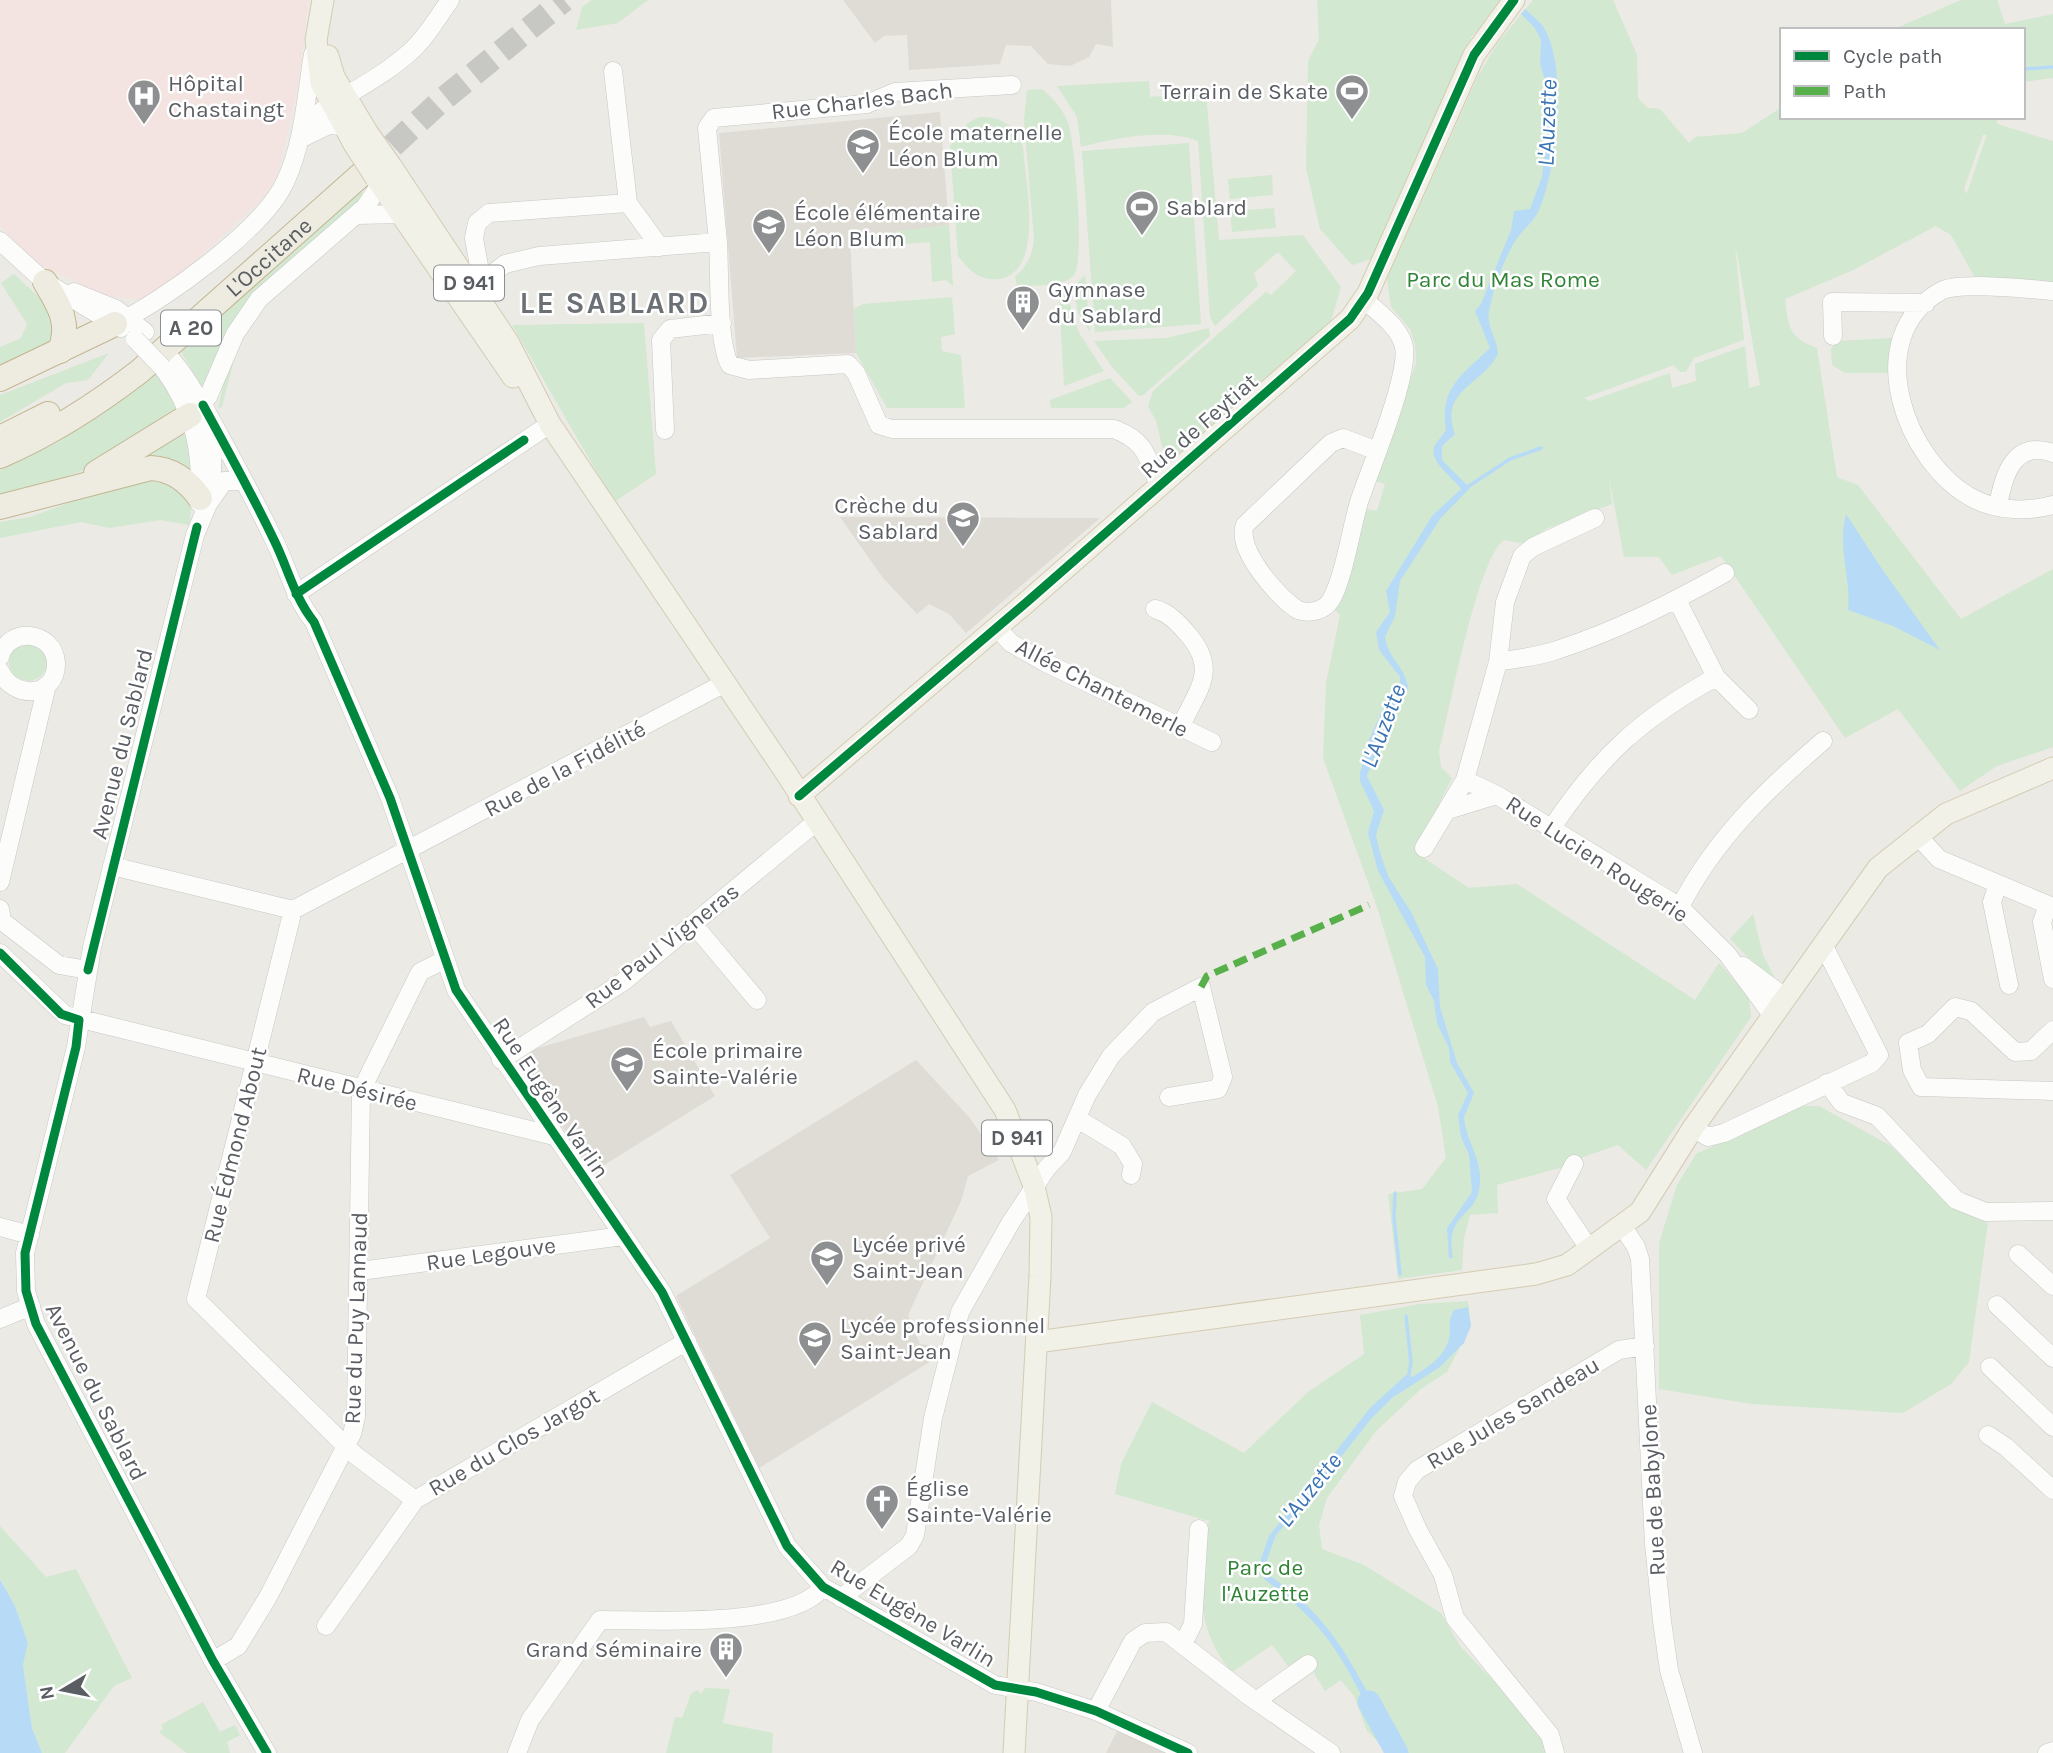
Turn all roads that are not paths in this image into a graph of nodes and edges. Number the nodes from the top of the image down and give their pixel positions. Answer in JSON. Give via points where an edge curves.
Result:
{"nodes":[{"id":1,"x":323,"y":0,"type":"edge"},
{"id":2,"x":450,"y":0,"type":"edge"},
{"id":3,"x":1510,"y":5,"type":"edge"},
{"id":4,"x":318,"y":31,"type":"junction"},
{"id":5,"x":613,"y":71,"type":"dead end"},
{"id":6,"x":1012,"y":85,"type":"dead end"},
{"id":7,"x":338,"y":101,"type":"junction"},
{"id":8,"x":341,"y":124,"type":"junction"},
{"id":9,"x":301,"y":132,"type":"junction"},
{"id":10,"x":370,"y":163,"type":"junction"},
{"id":11,"x":628,"y":203,"type":"junction"},
{"id":12,"x":401,"y":214,"type":"junction"},
{"id":13,"x":357,"y":215,"type":"junction"},
{"id":14,"x":0,"y":240,"type":"edge"},
{"id":15,"x":718,"y":242,"type":"junction"},
{"id":16,"x":660,"y":247,"type":"junction"},
{"id":17,"x":45,"y":282,"type":"junction"},
{"id":18,"x":471,"y":291,"type":"junction"},
{"id":19,"x":2053,"y":291,"type":"edge"},
{"id":20,"x":1364,"y":299,"type":"junction"},
{"id":21,"x":1926,"y":303,"type":"junction"},
{"id":22,"x":122,"y":321,"type":"junction"},
{"id":23,"x":722,"y":323,"type":"junction"},
{"id":24,"x":1833,"y":336,"type":"dead end"},
{"id":25,"x":60,"y":351,"type":"junction"},
{"id":26,"x":0,"y":379,"type":"edge"},
{"id":27,"x":197,"y":410,"type":"junction"},
{"id":28,"x":550,"y":424,"type":"junction"},
{"id":29,"x":665,"y":429,"type":"dead end"},
{"id":30,"x":0,"y":438,"type":"edge"},
{"id":31,"x":1377,"y":451,"type":"junction"},
{"id":32,"x":2053,"y":453,"type":"edge"},
{"id":33,"x":0,"y":456,"type":"edge"},
{"id":34,"x":243,"y":481,"type":"junction"},
{"id":35,"x":1159,"y":486,"type":"junction"},
{"id":36,"x":37,"y":497,"type":"junction"},
{"id":37,"x":204,"y":501,"type":"junction"},
{"id":38,"x":2053,"y":505,"type":"edge"},
{"id":39,"x":1998,"y":506,"type":"junction"},
{"id":40,"x":0,"y":507,"type":"edge"},
{"id":41,"x":1595,"y":518,"type":"dead end"},
{"id":42,"x":1725,"y":573,"type":"dead end"},
{"id":43,"x":296,"y":594,"type":"junction"},
{"id":44,"x":1677,"y":600,"type":"junction"},
{"id":45,"x":1155,"y":609,"type":"dead end"},
{"id":46,"x":997,"y":628,"type":"junction"},
{"id":47,"x":0,"y":657,"type":"edge"},
{"id":48,"x":1498,"y":662,"type":"junction"},
{"id":49,"x":0,"y":671,"type":"edge"},
{"id":50,"x":1716,"y":677,"type":"junction"},
{"id":51,"x":723,"y":684,"type":"junction"},
{"id":52,"x":47,"y":685,"type":"junction"},
{"id":53,"x":1749,"y":710,"type":"dead end"},
{"id":54,"x":1180,"y":728,"type":"junction"},
{"id":55,"x":1823,"y":741,"type":"dead end"},
{"id":56,"x":1212,"y":742,"type":"dead end"},
{"id":57,"x":2053,"y":768,"type":"edge"},
{"id":58,"x":1465,"y":780,"type":"junction"},
{"id":59,"x":1497,"y":794,"type":"junction"},
{"id":60,"x":799,"y":796,"type":"junction"},
{"id":61,"x":1448,"y":810,"type":"junction"},
{"id":62,"x":816,"y":822,"type":"junction"},
{"id":63,"x":1551,"y":829,"type":"junction"},
{"id":64,"x":1917,"y":835,"type":"junction"},
{"id":65,"x":1424,"y":848,"type":"dead end"},
{"id":66,"x":407,"y":851,"type":"junction"},
{"id":67,"x":112,"y":866,"type":"junction"},
{"id":68,"x":0,"y":883,"type":"edge"},
{"id":69,"x":1998,"y":884,"type":"junction"},
{"id":70,"x":1679,"y":906,"type":"junction"},
{"id":71,"x":2051,"y":906,"type":"edge"},
{"id":72,"x":0,"y":909,"type":"edge"},
{"id":73,"x":293,"y":911,"type":"junction"},
{"id":74,"x":694,"y":925,"type":"junction"},
{"id":75,"x":1824,"y":946,"type":"junction"},
{"id":76,"x":0,"y":953,"type":"edge"},
{"id":77,"x":1727,"y":954,"type":"junction"},
{"id":78,"x":444,"y":960,"type":"junction"},
{"id":79,"x":88,"y":970,"type":"junction"},
{"id":80,"x":2053,"y":979,"type":"edge"},
{"id":81,"x":2008,"y":985,"type":"dead end"},
{"id":82,"x":1786,"y":998,"type":"junction"},
{"id":83,"x":757,"y":1000,"type":"dead end"},
{"id":84,"x":1773,"y":1016,"type":"junction"},
{"id":85,"x":79,"y":1020,"type":"junction"},
{"id":86,"x":2053,"y":1030,"type":"edge"},
{"id":87,"x":1908,"y":1043,"type":"junction"},
{"id":88,"x":1879,"y":1055,"type":"junction"},
{"id":89,"x":502,"y":1060,"type":"junction"},
{"id":90,"x":255,"y":1064,"type":"junction"},
{"id":91,"x":1827,"y":1083,"type":"junction"},
{"id":92,"x":361,"y":1091,"type":"junction"},
{"id":93,"x":2053,"y":1091,"type":"edge"},
{"id":94,"x":1169,"y":1097,"type":"dead end"},
{"id":95,"x":1078,"y":1119,"type":"junction"},
{"id":96,"x":1693,"y":1128,"type":"junction"},
{"id":97,"x":554,"y":1136,"type":"junction"},
{"id":98,"x":1574,"y":1164,"type":"dead end"},
{"id":99,"x":1131,"y":1175,"type":"dead end"},
{"id":100,"x":1034,"y":1186,"type":"junction"},
{"id":101,"x":2053,"y":1211,"type":"edge"},
{"id":102,"x":0,"y":1227,"type":"edge"},
{"id":103,"x":1623,"y":1227,"type":"junction"},
{"id":104,"x":30,"y":1235,"type":"junction"},
{"id":105,"x":623,"y":1236,"type":"junction"},
{"id":106,"x":1590,"y":1250,"type":"junction"},
{"id":107,"x":2018,"y":1254,"type":"dead end"},
{"id":108,"x":360,"y":1271,"type":"junction"},
{"id":109,"x":2053,"y":1286,"type":"edge"},
{"id":110,"x":1997,"y":1305,"type":"dead end"},
{"id":111,"x":31,"y":1306,"type":"junction"},
{"id":112,"x":0,"y":1319,"type":"edge"},
{"id":113,"x":687,"y":1341,"type":"junction"},
{"id":114,"x":1037,"y":1342,"type":"junction"},
{"id":115,"x":1645,"y":1346,"type":"junction"},
{"id":116,"x":2053,"y":1358,"type":"edge"},
{"id":117,"x":1990,"y":1367,"type":"dead end"},
{"id":118,"x":2053,"y":1427,"type":"edge"},
{"id":119,"x":1988,"y":1435,"type":"dead end"},
{"id":120,"x":347,"y":1446,"type":"junction"},
{"id":121,"x":2053,"y":1490,"type":"edge"},
{"id":122,"x":415,"y":1500,"type":"junction"},
{"id":123,"x":1199,"y":1529,"type":"dead end"},
{"id":124,"x":823,"y":1587,"type":"junction"},
{"id":125,"x":841,"y":1598,"type":"junction"},
{"id":126,"x":326,"y":1626,"type":"dead end"},
{"id":127,"x":1183,"y":1644,"type":"junction"},
{"id":128,"x":213,"y":1661,"type":"junction"},
{"id":129,"x":1308,"y":1664,"type":"dead end"},
{"id":130,"x":1018,"y":1690,"type":"junction"},
{"id":131,"x":1256,"y":1701,"type":"junction"},
{"id":132,"x":1096,"y":1711,"type":"junction"},
{"id":133,"x":2053,"y":1751,"type":"edge"},
{"id":134,"x":268,"y":1753,"type":"edge"},
{"id":135,"x":517,"y":1753,"type":"edge"},
{"id":136,"x":1014,"y":1753,"type":"edge"},
{"id":137,"x":1188,"y":1753,"type":"edge"},
{"id":138,"x":1331,"y":1753,"type":"edge"},
{"id":139,"x":1555,"y":1753,"type":"edge"},
{"id":140,"x":1693,"y":1753,"type":"edge"},
{"id":141,"x":2047,"y":1753,"type":"edge"}],
"edges":[{"from":1,"to":4,"type":"main road","number":"D 941"},
{"from":2,"to":7,"type":"street","via":[[412,51]]},
{"from":3,"to":20,"type":"main road","name":"Rue de Feytiat","via":[[1474,55]]},
{"from":4,"to":7,"type":"main road","number":"D 941"},
{"from":4,"to":9,"type":"street"},
{"from":5,"to":11,"type":"street"},
{"from":6,"to":15,"type":"street","name":"Rue Charles Bach","via":[[895,92],[867,104],[714,118],[707,128]]},
{"from":7,"to":8,"type":"main road","number":"D 941"},
{"from":7,"to":9,"type":"street"},
{"from":7,"to":10,"type":"main road","number":"D 941"},
{"from":8,"to":9,"type":"street"},
{"from":8,"to":10,"type":"main road","number":"D 941"},
{"from":9,"to":22,"type":"street","via":[[286,181],[260,215],[186,282]]},
{"from":10,"to":12,"type":"main road","number":"D 941"},
{"from":10,"to":13,"type":"street"},
{"from":10,"to":18,"type":"main road","number":"D 941"},
{"from":10,"to":30,"type":"highway","name":"L'Occitane","number":"A 20","via":[[132,357],[64,406]]},
{"from":10,"to":33,"type":"highway","name":"L'Occitane","number":"A 20","via":[[140,371],[59,427]]},
{"from":11,"to":16,"type":"street"},
{"from":11,"to":18,"type":"street","via":[[489,213],[477,223]]},
{"from":12,"to":13,"type":"street"},
{"from":12,"to":18,"type":"main road","number":"D 941"},
{"from":13,"to":27,"type":"street","via":[[259,299],[235,334]]},
{"from":14,"to":17,"type":"street","name":"Avenue du Sablard"},
{"from":15,"to":16,"type":"street"},
{"from":15,"to":23,"type":"street","name":"Rue Charles Bach"},
{"from":16,"to":18,"type":"street","via":[[539,256],[505,264]]},
{"from":17,"to":22,"type":"street","name":"Avenue du Sablard"},
{"from":17,"to":25,"type":"highway","via":[[66,325]]},
{"from":18,"to":28,"type":"main road","number":"D 941","via":[[508,342]]},
{"from":19,"to":21,"type":"street","via":[[1965,287],[1942,290]]},
{"from":20,"to":31,"type":"street","via":[[1404,344],[1402,378]]},
{"from":20,"to":35,"type":"main road","name":"Rue de Feytiat","via":[[1334,335]]},
{"from":21,"to":24,"type":"street","via":[[1832,302]]},
{"from":21,"to":39,"type":"street","via":[[1898,343],[1898,390],[1914,435],[1942,475],[1975,499]]},
{"from":22,"to":25,"type":"highway"},
{"from":22,"to":27,"type":"street","name":"Avenue du Sablard","via":[[168,364]]},
{"from":23,"to":29,"type":"street","via":[[670,328],[664,334]]},
{"from":23,"to":35,"type":"street","name":"Rue Charles Bach","via":[[727,360],[737,369],[848,364],[884,427],[1114,429],[1144,448]]},
{"from":25,"to":26,"type":"highway"},
{"from":27,"to":34,"type":"street","name":"Rue Eugène Varlin"},
{"from":27,"to":36,"type":"highway","via":[[118,462]]},
{"from":27,"to":37,"type":"street","name":"Avenue du Sablard"},
{"from":28,"to":43,"type":"street"},
{"from":28,"to":51,"type":"main road","number":"D 941"},
{"from":31,"to":31,"type":"street","via":[[1331,601],[1314,611],[1298,610],[1248,554],[1242,537],[1245,524],[1331,443],[1343,438]]},
{"from":32,"to":39,"type":"street","via":[[2023,454],[2005,469]]},
{"from":34,"to":37,"type":"street","via":[[224,481]]},
{"from":34,"to":43,"type":"street","name":"Rue Eugène Varlin"},
{"from":35,"to":46,"type":"main road","name":"Rue de Feytiat"},
{"from":36,"to":37,"type":"highway","via":[[160,468],[181,478]]},
{"from":36,"to":40,"type":"highway"},
{"from":37,"to":67,"type":"street","name":"Avenue du Sablard"},
{"from":38,"to":39,"type":"street","via":[[2011,510]]},
{"from":41,"to":48,"type":"street","via":[[1522,556],[1505,602]]},
{"from":42,"to":44,"type":"street"},
{"from":43,"to":66,"type":"street","name":"Rue Eugène Varlin","via":[[314,622],[357,717]]},
{"from":44,"to":48,"type":"street","via":[[1554,651]]},
{"from":44,"to":50,"type":"street"},
{"from":45,"to":54,"type":"street","via":[[1170,615],[1203,653],[1204,676]]},
{"from":46,"to":54,"type":"street","name":"Allée Chantemerle","via":[[1011,643],[1044,662]]},
{"from":46,"to":60,"type":"main road","name":"Rue de Feytiat"},
{"from":47,"to":52,"type":"street","via":[[15,638],[41,638],[56,660]]},
{"from":48,"to":58,"type":"street"},
{"from":49,"to":52,"type":"street","via":[[19,691]]},
{"from":50,"to":53,"type":"street"},
{"from":50,"to":63,"type":"street","via":[[1672,702],[1623,739],[1582,782]]},
{"from":51,"to":60,"type":"main road","number":"D 941"},
{"from":51,"to":66,"type":"street","name":"Rue de la Fidélité"},
{"from":52,"to":68,"type":"street"},
{"from":54,"to":56,"type":"street","name":"Allée Chantemerle"},
{"from":55,"to":70,"type":"street","via":[[1736,823],[1699,870]]},
{"from":57,"to":64,"type":"main road","via":[[1947,814]]},
{"from":58,"to":59,"type":"street","name":"Rue Lucien Rougerie"},
{"from":58,"to":61,"type":"street"},
{"from":59,"to":61,"type":"street","name":"Rue Lucien Rougerie"},
{"from":59,"to":63,"type":"street","name":"Rue Lucien Rougerie"},
{"from":60,"to":62,"type":"main road","number":"D 941"},
{"from":61,"to":65,"type":"street"},
{"from":62,"to":74,"type":"street","name":"Rue Paul Vigneras"},
{"from":62,"to":100,"type":"main road","number":"D 941","via":[[1005,1110]]},
{"from":63,"to":70,"type":"street","name":"Rue Lucien Rougerie"},
{"from":64,"to":69,"type":"street","via":[[1939,859]]},
{"from":64,"to":75,"type":"main road","via":[[1878,868]]},
{"from":66,"to":73,"type":"street"},
{"from":66,"to":78,"type":"street","name":"Rue Eugène Varlin"},
{"from":67,"to":73,"type":"street"},
{"from":67,"to":79,"type":"street","name":"Avenue du Sablard"},
{"from":69,"to":71,"type":"street"},
{"from":69,"to":81,"type":"street","via":[[1993,902]]},
{"from":70,"to":77,"type":"street","name":"Rue Lucien Rougerie"},
{"from":71,"to":80,"type":"street","via":[[2042,922]]},
{"from":72,"to":79,"type":"street","via":[[2,921],[59,965]]},
{"from":73,"to":90,"type":"street","name":"Rue Édmond About"},
{"from":74,"to":83,"type":"street"},
{"from":74,"to":89,"type":"street","name":"Rue Paul Vigneras","via":[[623,982]]},
{"from":75,"to":82,"type":"main road"},
{"from":75,"to":88,"type":"street"},
{"from":76,"to":85,"type":"street","name":"Rue Désirée","via":[[61,1014]]},
{"from":77,"to":82,"type":"street","name":"Rue Lucien Rougerie"},
{"from":77,"to":84,"type":"street","name":"Rue Lucien Rougerie"},
{"from":78,"to":89,"type":"street","name":"Rue Eugène Varlin","via":[[464,1004]]},
{"from":78,"to":92,"type":"street","name":"Rue du Puy Lannaud","via":[[420,972]]},
{"from":79,"to":85,"type":"street","name":"Avenue du Sablard"},
{"from":82,"to":84,"type":"main road"},
{"from":84,"to":96,"type":"main road"},
{"from":85,"to":90,"type":"street","name":"Rue Désirée"},
{"from":85,"to":104,"type":"street","name":"Avenue du Sablard"},
{"from":86,"to":87,"type":"street","via":[[2031,1051],[2015,1052],[1971,1011],[1955,1007],[1928,1034]]},
{"from":87,"to":88,"type":"street"},
{"from":87,"to":93,"type":"street","via":[[1912,1070],[1921,1087]]},
{"from":88,"to":91,"type":"street","via":[[1872,1063]]},
{"from":89,"to":97,"type":"street","name":"Rue Eugène Varlin"},
{"from":90,"to":92,"type":"street","name":"Rue Désirée"},
{"from":90,"to":120,"type":"street","name":"Rue Édmond About","via":[[196,1299]]},
{"from":91,"to":96,"type":"street","via":[[1724,1133],[1708,1137]]},
{"from":91,"to":101,"type":"street","via":[[1842,1103],[1877,1116],[1956,1200],[1986,1212]]},
{"from":92,"to":97,"type":"street","name":"Rue Désirée"},
{"from":92,"to":108,"type":"street","name":"Rue du Puy Lannaud"},
{"from":94,"to":95,"type":"street","via":[[1218,1089],[1223,1077],[1202,987],[1183,993],[1135,1028],[1098,1075]]},
{"from":95,"to":99,"type":"street","via":[[1122,1146],[1133,1164]]},
{"from":95,"to":100,"type":"street","via":[[1062,1152]]},
{"from":96,"to":103,"type":"main road","via":[[1640,1212]]},
{"from":97,"to":105,"type":"street","name":"Rue Eugène Varlin"},
{"from":98,"to":106,"type":"street","via":[[1556,1199]]},
{"from":100,"to":114,"type":"main road","number":"D 941","via":[[1041,1217]]},
{"from":100,"to":125,"type":"street","via":[[960,1312],[933,1418],[915,1535],[909,1546]]},
{"from":102,"to":104,"type":"street"},
{"from":103,"to":106,"type":"main road"},
{"from":103,"to":115,"type":"street","name":"Rue de Babylone","via":[[1640,1259]]},
{"from":104,"to":111,"type":"street","name":"Avenue du Sablard","via":[[26,1291]]},
{"from":105,"to":108,"type":"street","name":"Rue Legouve"},
{"from":105,"to":113,"type":"street","name":"Rue Eugène Varlin","via":[[662,1292]]},
{"from":106,"to":114,"type":"main road","via":[[1567,1265],[1536,1274]]},
{"from":107,"to":109,"type":"street"},
{"from":108,"to":120,"type":"street","name":"Rue du Puy Lannaud","via":[[356,1417]]},
{"from":110,"to":116,"type":"street"},
{"from":111,"to":112,"type":"street"},
{"from":111,"to":128,"type":"street","name":"Avenue du Sablard","via":[[36,1324]]},
{"from":113,"to":122,"type":"street","name":"Rue du Clos Jargot"},
{"from":113,"to":124,"type":"street","name":"Rue Eugène Varlin","via":[[787,1546]]},
{"from":114,"to":130,"type":"main road","number":"D 941"},
{"from":115,"to":139,"type":"street","name":"Rue Jules Sandeau","via":[[1619,1350],[1417,1470],[1407,1482],[1404,1496],[1443,1575],[1455,1618],[1550,1735]]},
{"from":115,"to":140,"type":"street","name":"Rue de Babylone","via":[[1662,1621],[1669,1670]]},
{"from":117,"to":118,"type":"street"},
{"from":119,"to":121,"type":"street"},
{"from":120,"to":122,"type":"street","name":"Rue du Clos Jargot"},
{"from":120,"to":128,"type":"street","name":"Rue du Puy Lannaud","via":[[238,1646]]},
{"from":122,"to":126,"type":"street"},
{"from":123,"to":127,"type":"street","via":[[1193,1624]]},
{"from":124,"to":125,"type":"street","name":"Rue Eugène Varlin"},
{"from":124,"to":135,"type":"street","via":[[768,1614],[697,1621],[600,1620],[530,1720]]},
{"from":125,"to":130,"type":"street","name":"Rue Eugène Varlin","via":[[995,1685]]},
{"from":127,"to":131,"type":"street"},
{"from":127,"to":132,"type":"street","via":[[1166,1632],[1145,1633],[1133,1641]]},
{"from":128,"to":134,"type":"street","name":"Avenue du Sablard"},
{"from":129,"to":131,"type":"street"},
{"from":130,"to":132,"type":"street","name":"Rue Eugène Varlin"},
{"from":130,"to":136,"type":"main road","number":"D 941"},
{"from":131,"to":138,"type":"street"},
{"from":132,"to":137,"type":"street","name":"Rue Eugène Varlin"},
{"from":133,"to":141,"type":"street"}]}
